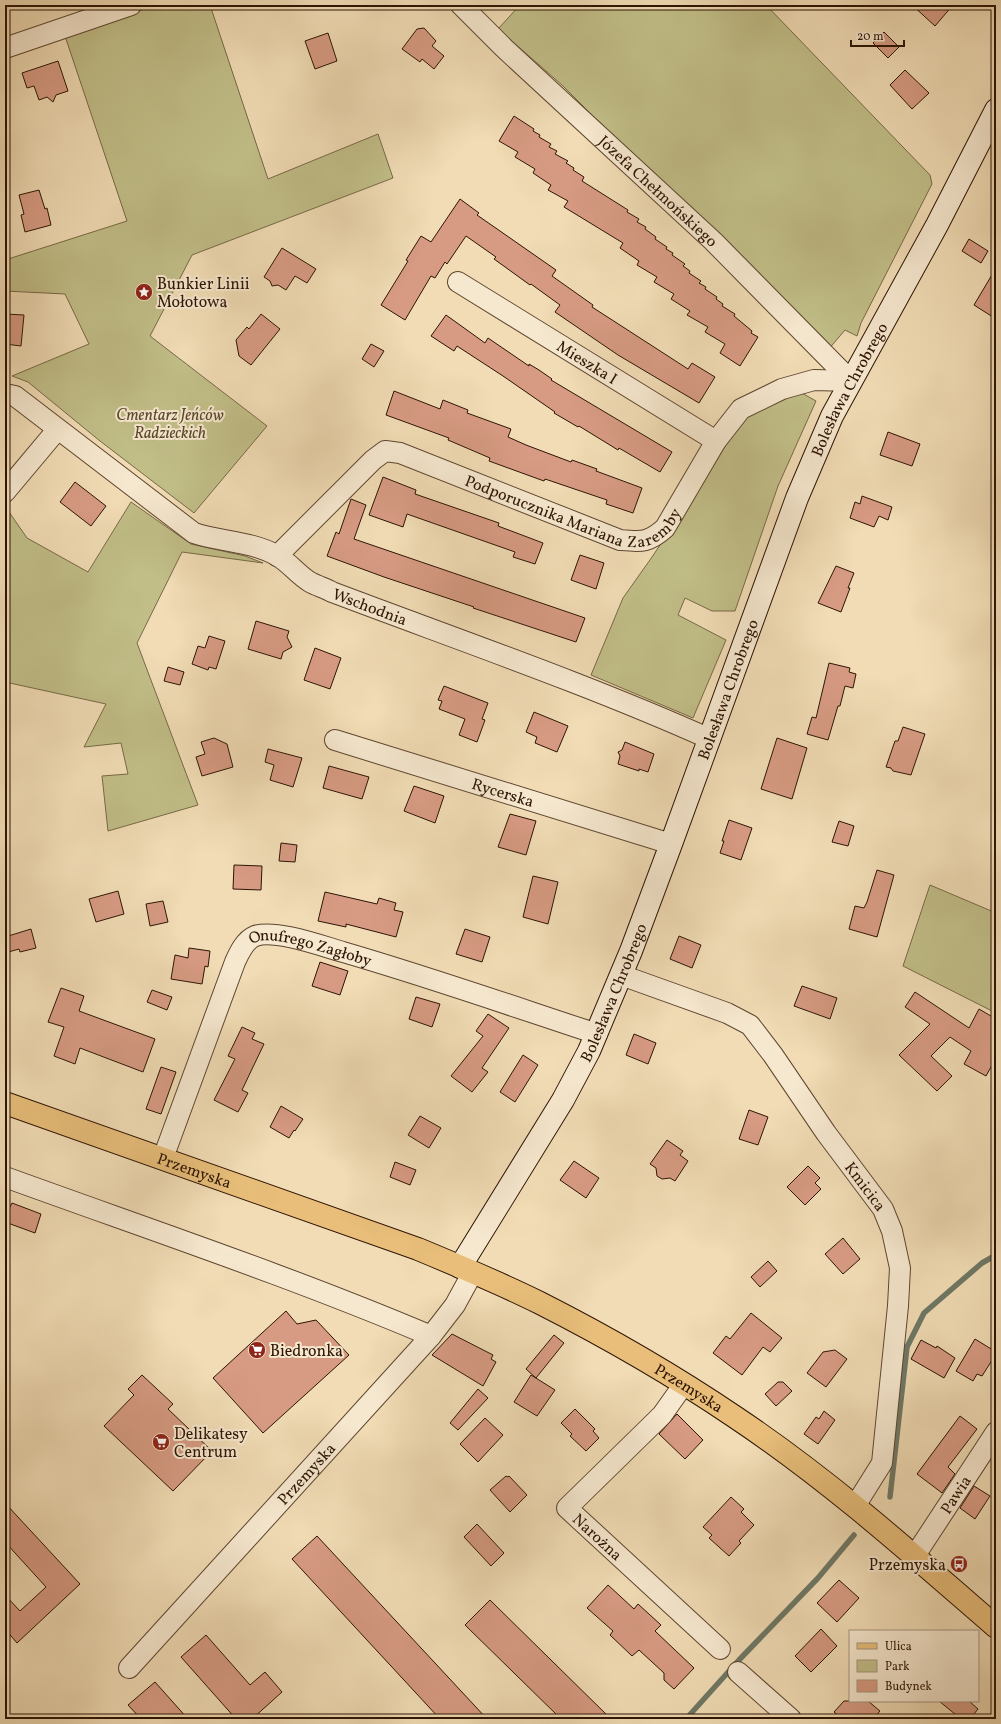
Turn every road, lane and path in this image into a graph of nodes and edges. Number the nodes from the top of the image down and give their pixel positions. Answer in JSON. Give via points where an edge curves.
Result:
{"nodes":[{"id":1,"x":131,"y":5,"type":"edge"},
{"id":2,"x":461,"y":5,"type":"edge"},
{"id":3,"x":5,"y":48,"type":"edge"},
{"id":4,"x":996,"y":110,"type":"edge"},
{"id":5,"x":458,"y":282,"type":"dead end"},
{"id":6,"x":851,"y":381,"type":"junction"},
{"id":7,"x":5,"y":394,"type":"edge"},
{"id":8,"x":57,"y":430,"type":"junction"},
{"id":9,"x":716,"y":441,"type":"junction"},
{"id":10,"x":5,"y":492,"type":"edge"},
{"id":11,"x":277,"y":556,"type":"junction"},
{"id":12,"x":710,"y":739,"type":"junction"},
{"id":13,"x":335,"y":740,"type":"dead end"},
{"id":14,"x":671,"y":844,"type":"junction"},
{"id":15,"x":621,"y":974,"type":"junction"},
{"id":16,"x":597,"y":1034,"type":"junction"},
{"id":17,"x":5,"y":1103,"type":"edge"},
{"id":18,"x":163,"y":1158,"type":"junction"},
{"id":19,"x":5,"y":1177,"type":"edge"},
{"id":20,"x":467,"y":1269,"type":"junction"},
{"id":21,"x":431,"y":1336,"type":"junction"},
{"id":22,"x":684,"y":1384,"type":"junction"},
{"id":23,"x":996,"y":1432,"type":"edge"},
{"id":24,"x":855,"y":1506,"type":"junction"},
{"id":25,"x":914,"y":1557,"type":"junction"},
{"id":26,"x":996,"y":1627,"type":"edge"},
{"id":27,"x":720,"y":1649,"type":"dead end"},
{"id":28,"x":129,"y":1668,"type":"dead end"},
{"id":29,"x":738,"y":1672,"type":"dead end"},
{"id":30,"x":791,"y":1719,"type":"edge"}],
"edges":[{"from":1,"to":3,"type":"street"},
{"from":2,"to":6,"type":"street","name":"Józefa Chełmońskiego","via":[[713,241]]},
{"from":4,"to":6,"type":"street","name":"Bolesława Chrobrego","via":[[937,225]]},
{"from":5,"to":9,"type":"street","name":"Mieszka I"},
{"from":6,"to":9,"type":"street","name":"Podporucznika Mariana Zaremby","via":[[814,380],[782,389],[741,409]]},
{"from":6,"to":12,"type":"street","name":"Bolesława Chrobrego","via":[[832,416],[797,498]]},
{"from":7,"to":8,"type":"street","name":"Wschodnia","via":[[15,396]]},
{"from":8,"to":10,"type":"street"},
{"from":8,"to":11,"type":"street","name":"Wschodnia","via":[[194,533],[258,547]]},
{"from":9,"to":11,"type":"street","name":"Podporucznika Mariana Zaremby","via":[[664,528],[653,538],[641,542],[620,540],[400,453],[385,451]]},
{"from":11,"to":12,"type":"street","name":"Wschodnia","via":[[310,582],[332,592],[595,691]]},
{"from":12,"to":14,"type":"street","name":"Bolesława Chrobrego"},
{"from":13,"to":14,"type":"street","name":"Rycerska"},
{"from":14,"to":15,"type":"street","name":"Bolesława Chrobrego"},
{"from":15,"to":16,"type":"street","name":"Bolesława Chrobrego"},
{"from":15,"to":24,"type":"street","name":"Kmicica","via":[[727,1013],[750,1025],[883,1209],[892,1231],[900,1268],[898,1306],[882,1463]]},
{"from":16,"to":18,"type":"street","name":"Onufrego Zagłoby","via":[[399,968],[297,939],[269,934],[254,936],[241,948],[235,962]]},
{"from":16,"to":20,"type":"street","name":"Bolesława Chrobrego","via":[[563,1100]]},
{"from":17,"to":18,"type":"main road","name":"Przemyska"},
{"from":18,"to":20,"type":"main road","name":"Przemyska","via":[[411,1246]]},
{"from":19,"to":21,"type":"street","via":[[251,1266]]},
{"from":20,"to":21,"type":"street","name":"Przemyska","via":[[454,1305]]},
{"from":20,"to":22,"type":"main road","name":"Przemyska","via":[[540,1303],[653,1364]]},
{"from":21,"to":28,"type":"street","name":"Przemyska"},
{"from":22,"to":24,"type":"main road","name":"Przemyska","via":[[737,1418]]},
{"from":22,"to":27,"type":"street","name":"Narożna","via":[[662,1415],[566,1508]]},
{"from":23,"to":25,"type":"street","name":"Pawia"},
{"from":24,"to":25,"type":"main road","name":"Przemyska"},
{"from":25,"to":26,"type":"main road","name":"Przemyska"},
{"from":29,"to":30,"type":"street"}]}
